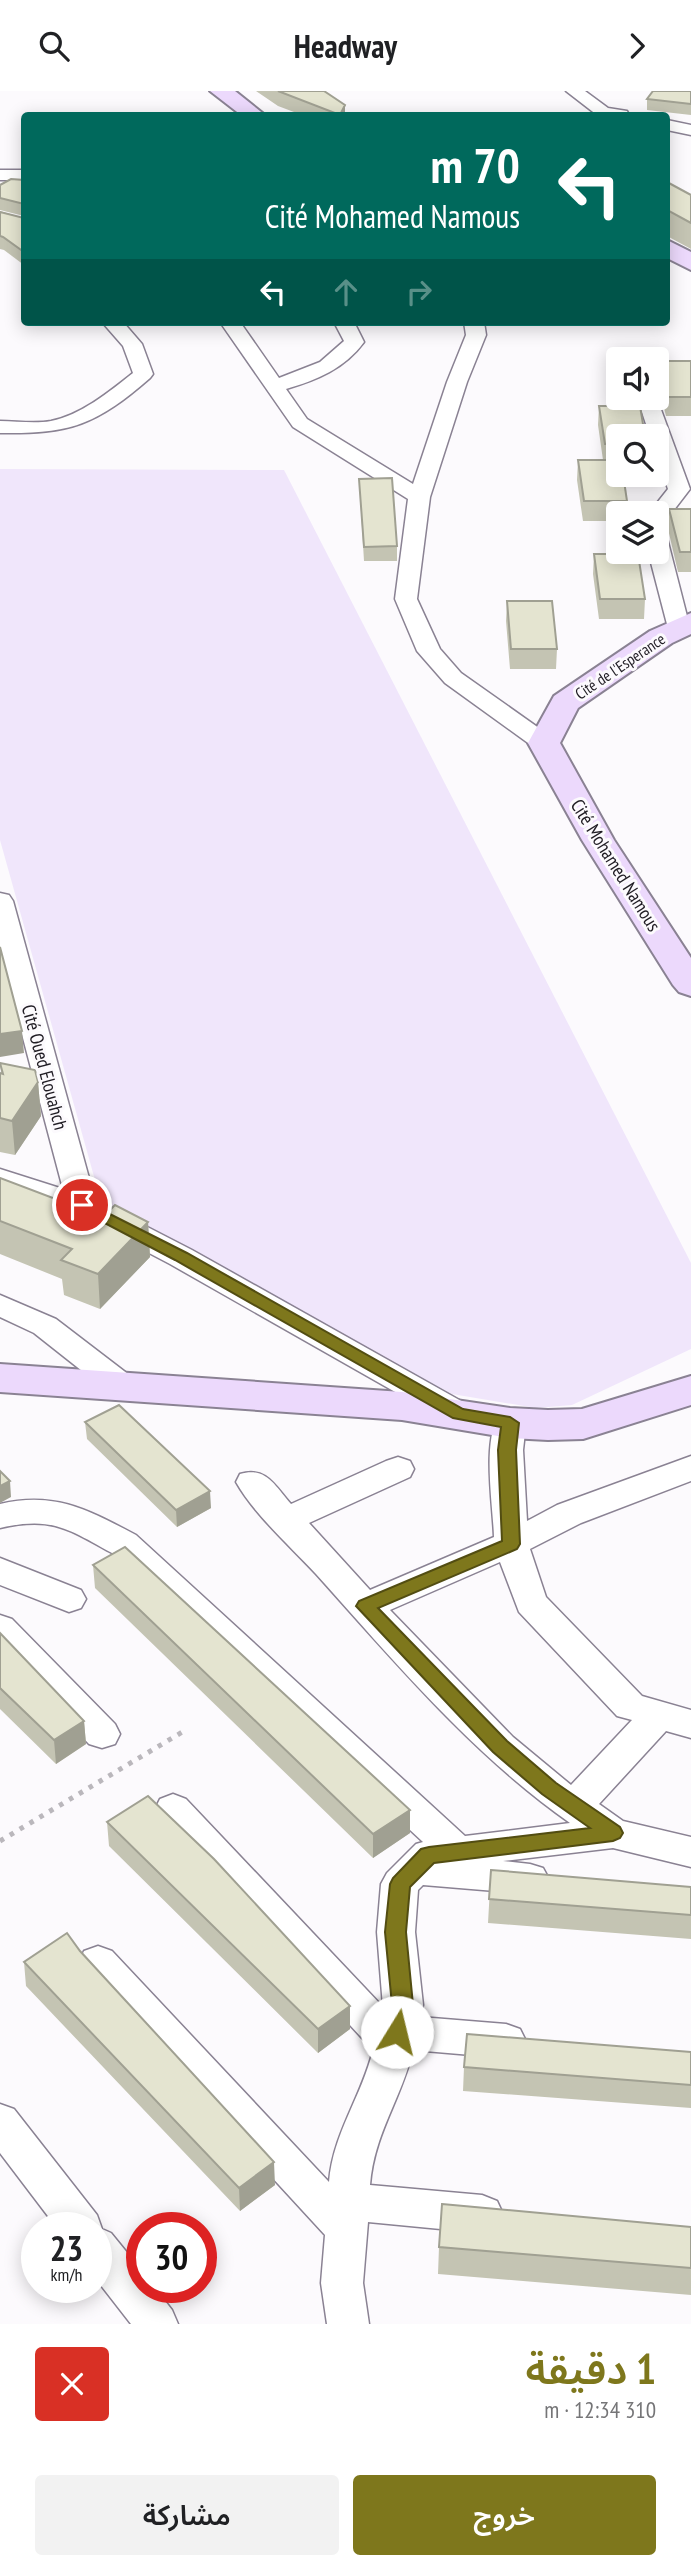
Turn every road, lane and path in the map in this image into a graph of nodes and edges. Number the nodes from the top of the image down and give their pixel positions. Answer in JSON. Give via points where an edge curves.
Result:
{"nodes":[{"id":1,"x":221,"y":91,"type":"edge"},
{"id":2,"x":574,"y":91,"type":"edge"},
{"id":3,"x":250,"y":112,"type":"edge"},
{"id":4,"x":603,"y":112,"type":"edge"},
{"id":5,"x":670,"y":126,"type":"edge"},
{"id":6,"x":691,"y":130,"type":"edge"},
{"id":7,"x":21,"y":174,"type":"edge"},
{"id":8,"x":0,"y":175,"type":"edge"},
{"id":9,"x":670,"y":249,"type":"edge"},
{"id":10,"x":691,"y":263,"type":"edge"},
{"id":11,"x":116,"y":326,"type":"edge"},
{"id":12,"x":233,"y":326,"type":"edge"},
{"id":13,"x":346,"y":326,"type":"edge"},
{"id":14,"x":475,"y":326,"type":"edge"},
{"id":15,"x":275,"y":386,"type":"junction"},
{"id":16,"x":652,"y":410,"type":"edge"},
{"id":17,"x":0,"y":427,"type":"edge"},
{"id":18,"x":419,"y":497,"type":"junction"},
{"id":19,"x":669,"y":502,"type":"edge"},
{"id":20,"x":665,"y":564,"type":"edge"},
{"id":21,"x":685,"y":625,"type":"edge"},
{"id":22,"x":544,"y":743,"type":"junction"},
{"id":23,"x":0,"y":901,"type":"edge"},
{"id":24,"x":691,"y":985,"type":"edge"},
{"id":25,"x":0,"y":1178,"type":"edge"},
{"id":26,"x":82,"y":1205,"type":"junction"},
{"id":27,"x":0,"y":1305,"type":"edge"},
{"id":28,"x":0,"y":1378,"type":"edge"},
{"id":29,"x":126,"y":1389,"type":"junction"},
{"id":30,"x":691,"y":1390,"type":"edge"},
{"id":31,"x":459,"y":1414,"type":"junction"},
{"id":32,"x":510,"y":1423,"type":"junction"},
{"id":33,"x":691,"y":1468,"type":"edge"},
{"id":34,"x":398,"y":1469,"type":"dead end"},
{"id":35,"x":252,"y":1482,"type":"dead end"},
{"id":36,"x":0,"y":1516,"type":"edge"},
{"id":37,"x":286,"y":1520,"type":"junction"},
{"id":38,"x":511,"y":1544,"type":"junction"},
{"id":39,"x":0,"y":1571,"type":"edge"},
{"id":40,"x":69,"y":1599,"type":"dead end"},
{"id":41,"x":365,"y":1606,"type":"junction"},
{"id":42,"x":0,"y":1628,"type":"edge"},
{"id":43,"x":675,"y":1720,"type":"edge"},
{"id":44,"x":184,"y":1731,"type":"dead end"},
{"id":45,"x":102,"y":1734,"type":"dead end"},
{"id":46,"x":574,"y":1807,"type":"junction"},
{"id":47,"x":173,"y":1809,"type":"dead end"},
{"id":48,"x":613,"y":1833,"type":"junction"},
{"id":49,"x":0,"y":1841,"type":"edge"},
{"id":50,"x":458,"y":1851,"type":"junction"},
{"id":51,"x":691,"y":1852,"type":"edge"},
{"id":52,"x":415,"y":1869,"type":"junction"},
{"id":53,"x":567,"y":1882,"type":"edge"},
{"id":54,"x":98,"y":1962,"type":"dead end"},
{"id":55,"x":395,"y":2039,"type":"junction"},
{"id":56,"x":544,"y":2044,"type":"edge"},
{"id":57,"x":0,"y":2122,"type":"edge"},
{"id":58,"x":70,"y":2212,"type":"edge"},
{"id":59,"x":346,"y":2215,"type":"junction"},
{"id":60,"x":512,"y":2216,"type":"edge"},
{"id":61,"x":112,"y":2266,"type":"edge"},
{"id":62,"x":157,"y":2324,"type":"edge"},
{"id":63,"x":348,"y":2324,"type":"edge"}],
"edges":[{"from":1,"to":3,"type":"main road"},
{"from":2,"to":4,"type":"street"},
{"from":5,"to":6,"type":"street"},
{"from":7,"to":8,"type":"street"},
{"from":9,"to":10,"type":"main road"},
{"from":11,"to":17,"type":"street","via":[[132,344],[143,374],[123,391],[54,427]]},
{"from":12,"to":15,"type":"street"},
{"from":13,"to":15,"type":"street","via":[[354,342],[334,363]]},
{"from":14,"to":18,"type":"street","via":[[476,335]]},
{"from":15,"to":18,"type":"street","via":[[300,423]]},
{"from":16,"to":19,"type":"street","via":[[679,489]]},
{"from":18,"to":22,"type":"street","via":[[406,599],[429,651],[453,678]]},
{"from":20,"to":21,"type":"street","name":"Cité de l'Esperance"},
{"from":21,"to":22,"type":"main road","name":"Cité de l'Esperance","via":[[565,703]]},
{"from":22,"to":24,"type":"main road","name":"Cité Mohamed Namous","via":[[598,840]]},
{"from":23,"to":26,"type":"street","name":"Cité Oued Elouahch"},
{"from":25,"to":26,"type":"street"},
{"from":26,"to":31,"type":"street"},
{"from":27,"to":29,"type":"street","via":[[45,1326]]},
{"from":28,"to":29,"type":"main road"},
{"from":29,"to":31,"type":"main road","via":[[295,1397]]},
{"from":30,"to":32,"type":"main road","via":[[583,1424]]},
{"from":31,"to":32,"type":"main road"},
{"from":32,"to":38,"type":"street"},
{"from":33,"to":38,"type":"street","via":[[569,1514]]},
{"from":34,"to":37,"type":"street"},
{"from":35,"to":37,"type":"street"},
{"from":36,"to":50,"type":"street","via":[[57,1510],[124,1543]]},
{"from":37,"to":41,"type":"street"},
{"from":38,"to":41,"type":"street"},
{"from":38,"to":43,"type":"street","via":[[531,1603],[630,1706]]},
{"from":39,"to":40,"type":"street"},
{"from":41,"to":46,"type":"street","via":[[500,1747]]},
{"from":42,"to":45,"type":"street"},
{"from":43,"to":46,"type":"street"},
{"from":44,"to":49,"type":"path"},
{"from":46,"to":48,"type":"street"},
{"from":47,"to":55,"type":"street"},
{"from":48,"to":50,"type":"street"},
{"from":48,"to":51,"type":"street"},
{"from":50,"to":52,"type":"street","via":[[429,1855]]},
{"from":52,"to":53,"type":"street"},
{"from":52,"to":55,"type":"street","via":[[400,1884],[396,1932],[403,2005]]},
{"from":54,"to":59,"type":"street"},
{"from":55,"to":56,"type":"street"},
{"from":55,"to":59,"type":"street","via":[[388,2072],[367,2114],[355,2153]]},
{"from":57,"to":58,"type":"street"},
{"from":59,"to":60,"type":"street"},
{"from":59,"to":63,"type":"street","via":[[342,2283]]},
{"from":61,"to":62,"type":"street"}]}
